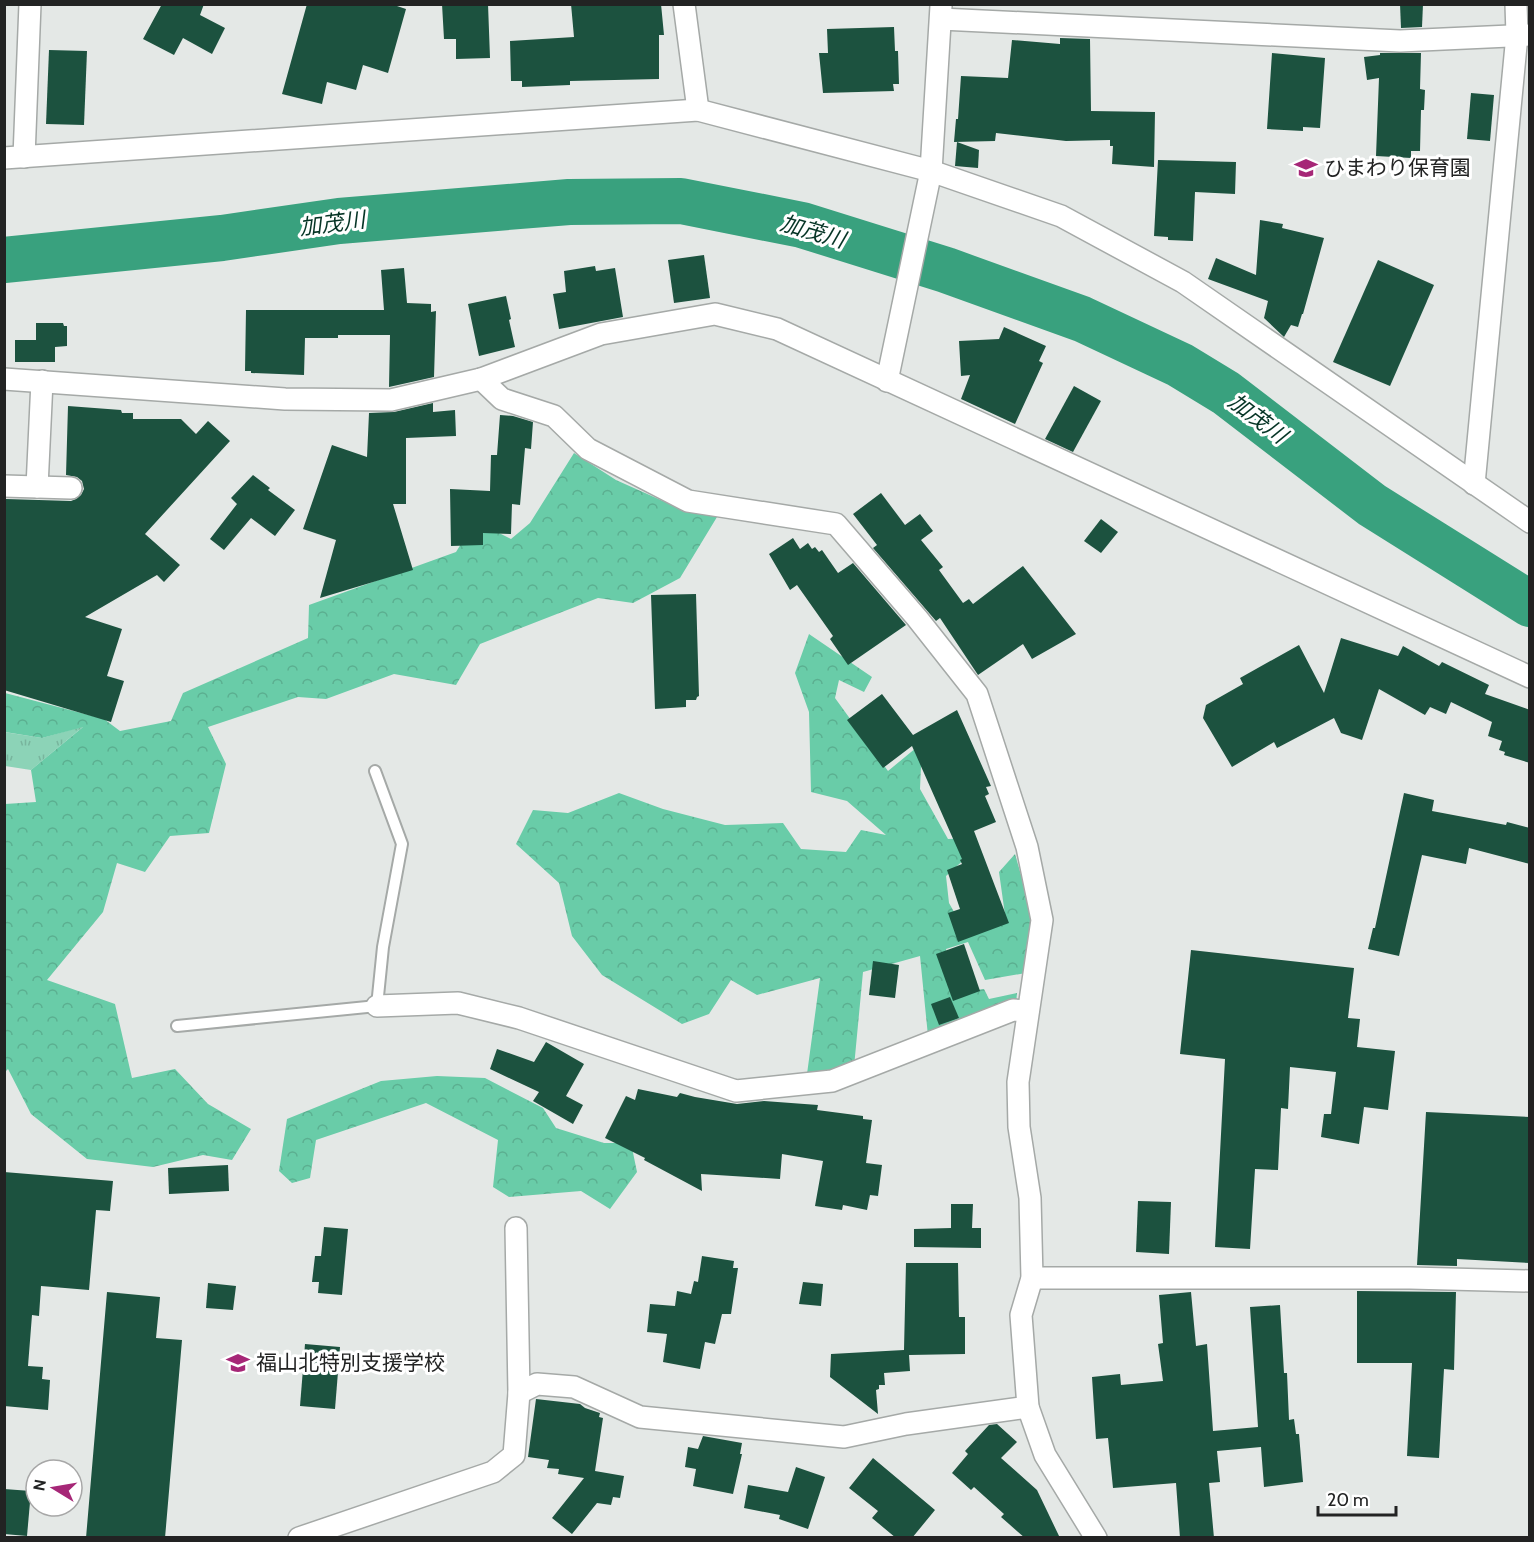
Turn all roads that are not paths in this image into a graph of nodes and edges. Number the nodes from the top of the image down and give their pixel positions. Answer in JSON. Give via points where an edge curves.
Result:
{"nodes":[{"id":1,"x":30,"y":4,"type":"edge"},
{"id":2,"x":684,"y":4,"type":"edge"},
{"id":3,"x":1516,"y":4,"type":"edge"},
{"id":4,"x":941,"y":12,"type":"edge"},
{"id":5,"x":1523,"y":35,"type":"edge"},
{"id":6,"x":698,"y":110,"type":"junction"},
{"id":7,"x":14,"y":157,"type":"edge"},
{"id":8,"x":930,"y":178,"type":"junction"},
{"id":9,"x":4,"y":379,"type":"edge"},
{"id":10,"x":481,"y":379,"type":"junction"},
{"id":11,"x":42,"y":381,"type":"junction"},
{"id":12,"x":887,"y":381,"type":"junction"},
{"id":13,"x":1474,"y":484,"type":"junction"},
{"id":14,"x":4,"y":486,"type":"edge"},
{"id":15,"x":37,"y":487,"type":"junction"},
{"id":16,"x":70,"y":488,"type":"dead end"},
{"id":17,"x":1530,"y":522,"type":"edge"},
{"id":18,"x":1530,"y":676,"type":"edge"},
{"id":19,"x":375,"y":771,"type":"dead end"},
{"id":20,"x":377,"y":1006,"type":"junction"},
{"id":21,"x":1028,"y":1011,"type":"junction"},
{"id":22,"x":177,"y":1026,"type":"dead end"},
{"id":23,"x":516,"y":1228,"type":"dead end"},
{"id":24,"x":1032,"y":1278,"type":"junction"},
{"id":25,"x":1530,"y":1281,"type":"edge"},
{"id":26,"x":519,"y":1393,"type":"junction"},
{"id":27,"x":1028,"y":1407,"type":"junction"},
{"id":28,"x":299,"y":1538,"type":"edge"},
{"id":29,"x":1096,"y":1538,"type":"edge"}],
"edges":[{"from":1,"to":7,"type":"street"},
{"from":2,"to":6,"type":"street"},
{"from":3,"to":5,"type":"street"},
{"from":4,"to":5,"type":"street","via":[[1400,41]]},
{"from":4,"to":8,"type":"street"},
{"from":5,"to":13,"type":"street"},
{"from":6,"to":7,"type":"street"},
{"from":6,"to":8,"type":"street"},
{"from":8,"to":12,"type":"street"},
{"from":8,"to":13,"type":"street","via":[[1060,216],[1183,282]]},
{"from":9,"to":11,"type":"street"},
{"from":10,"to":11,"type":"street","via":[[391,400],[285,399]]},
{"from":10,"to":12,"type":"street","via":[[601,334],[715,314],[777,329]]},
{"from":10,"to":21,"type":"street","via":[[502,399],[554,416],[588,449],[688,501],[836,524],[977,694],[1027,848],[1042,920]]},
{"from":11,"to":15,"type":"street"},
{"from":12,"to":18,"type":"street"},
{"from":13,"to":17,"type":"street"},
{"from":14,"to":15,"type":"street"},
{"from":15,"to":16,"type":"street"},
{"from":19,"to":20,"type":"lane","via":[[402,844],[383,947]]},
{"from":20,"to":21,"type":"street","via":[[468,1005],[519,1018],[736,1091],[831,1081],[1013,1010]]},
{"from":20,"to":22,"type":"lane"},
{"from":21,"to":24,"type":"street","via":[[1018,1082],[1019,1127],[1030,1198]]},
{"from":23,"to":26,"type":"street"},
{"from":24,"to":25,"type":"street"},
{"from":24,"to":27,"type":"street","via":[[1021,1316]]},
{"from":26,"to":27,"type":"street","via":[[537,1384],[574,1387],[640,1417],[844,1437]]},
{"from":26,"to":28,"type":"street","via":[[514,1455],[493,1472]]},
{"from":27,"to":29,"type":"street","via":[[1045,1455]]}]}
